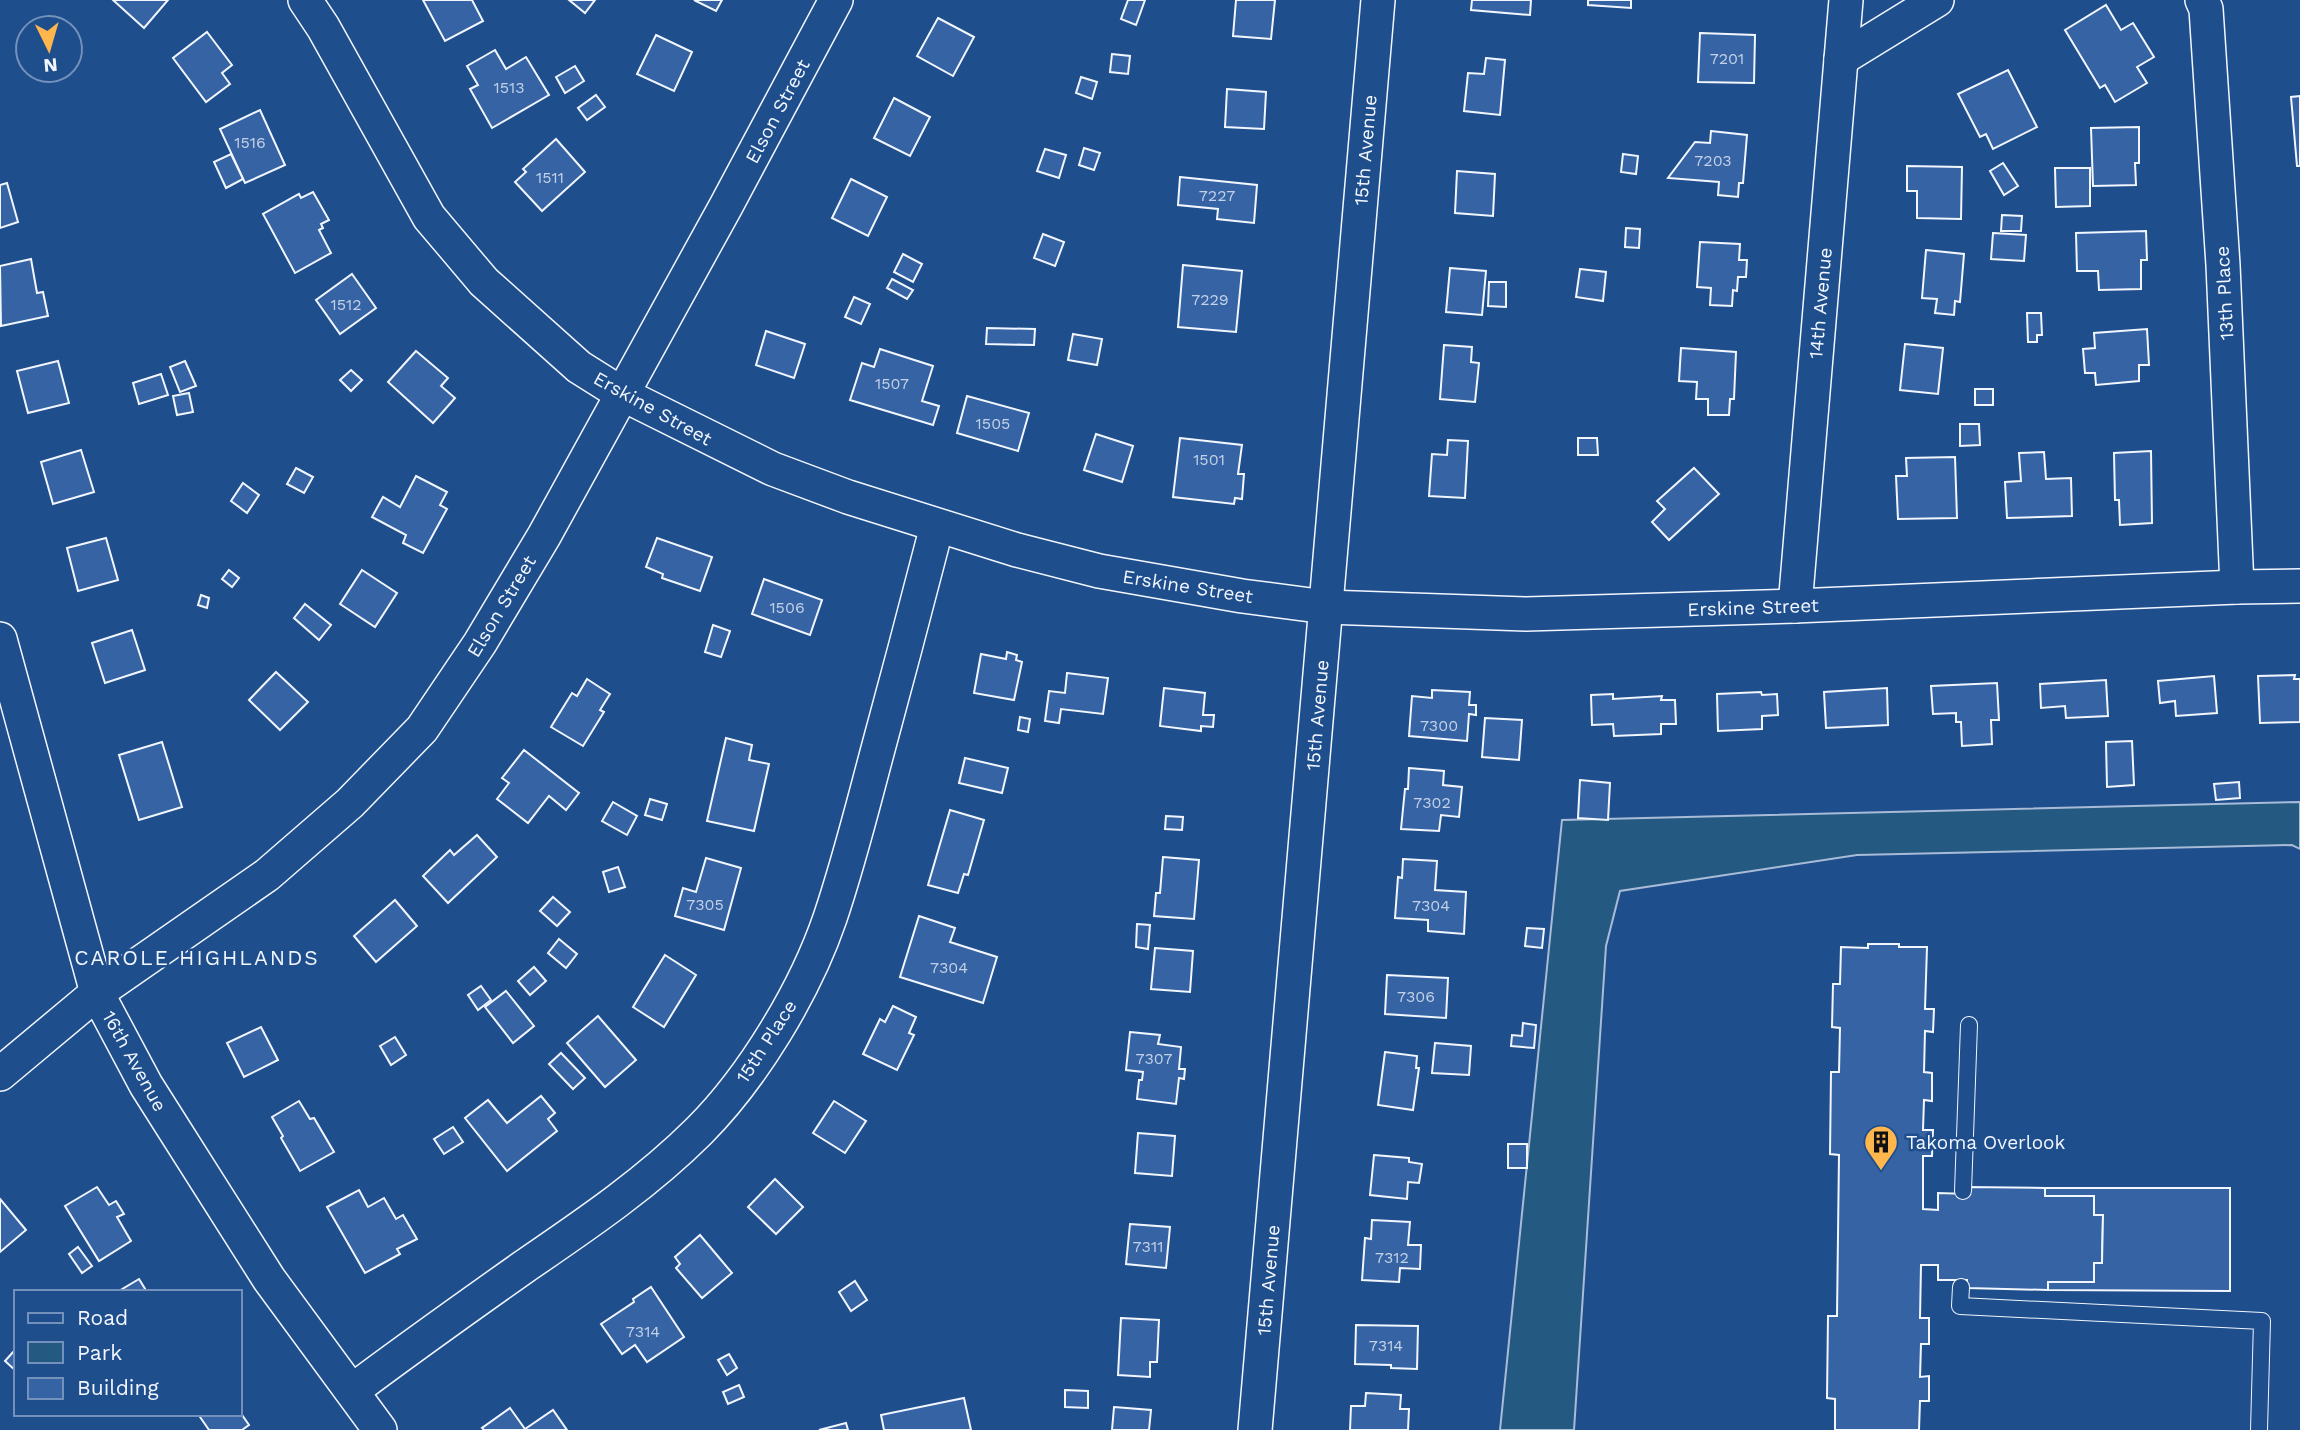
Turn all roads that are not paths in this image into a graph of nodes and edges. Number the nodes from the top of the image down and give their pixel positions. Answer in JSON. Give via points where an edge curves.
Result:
{"nodes":[{"id":1,"x":305,"y":0,"type":"edge"},
{"id":2,"x":835,"y":0,"type":"edge"},
{"id":3,"x":1378,"y":0,"type":"edge"},
{"id":4,"x":1846,"y":0,"type":"edge"},
{"id":5,"x":1937,"y":0,"type":"edge"},
{"id":6,"x":2202,"y":0,"type":"edge"},
{"id":7,"x":1841,"y":59,"type":"junction"},
{"id":8,"x":622,"y":394,"type":"junction"},
{"id":9,"x":937,"y":526,"type":"junction"},
{"id":10,"x":2300,"y":586,"type":"edge"},
{"id":11,"x":2236,"y":587,"type":"junction"},
{"id":12,"x":1795,"y":606,"type":"junction"},
{"id":13,"x":1326,"y":607,"type":"junction"},
{"id":14,"x":0,"y":639,"type":"edge"},
{"id":15,"x":97,"y":993,"type":"junction"},
{"id":16,"x":1969,"y":1025,"type":"dead end"},
{"id":17,"x":0,"y":1074,"type":"edge"},
{"id":18,"x":1963,"y":1191,"type":"dead end"},
{"id":19,"x":1961,"y":1286,"type":"dead end"},
{"id":20,"x":352,"y":1391,"type":"junction"},
{"id":21,"x":380,"y":1430,"type":"edge"},
{"id":22,"x":1255,"y":1430,"type":"edge"},
{"id":23,"x":2259,"y":1430,"type":"edge"}],
"edges":[{"from":1,"to":8,"type":"street","name":"Erskine Street","via":[[429,216],[484,282],[579,367]]},
{"from":2,"to":8,"type":"street","name":"Elson Street"},
{"from":3,"to":13,"type":"street","name":"15th Avenue"},
{"from":4,"to":7,"type":"street","name":"14th Avenue"},
{"from":5,"to":7,"type":"street"},
{"from":6,"to":11,"type":"street","name":"13th Place","via":[[2223,265]]},
{"from":7,"to":12,"type":"street","name":"14th Avenue"},
{"from":8,"to":9,"type":"street","name":"Erskine Street","via":[[773,469]]},
{"from":8,"to":15,"type":"street","name":"Elson Street","via":[[544,536],[422,729],[350,803],[267,875]]},
{"from":9,"to":13,"type":"street","name":"Erskine Street","via":[[1099,571]]},
{"from":9,"to":20,"type":"street","name":"15th Place","via":[[856,835],[829,920],[799,989],[768,1042],[699,1131],[646,1178]]},
{"from":10,"to":11,"type":"street","name":"Erskine Street"},
{"from":11,"to":12,"type":"street","name":"Erskine Street"},
{"from":12,"to":13,"type":"street","name":"Erskine Street","via":[[1526,614]]},
{"from":13,"to":22,"type":"street","name":"15th Avenue"},
{"from":14,"to":15,"type":"street","name":"16th Avenue"},
{"from":15,"to":17,"type":"street","name":"Elson Street"},
{"from":15,"to":20,"type":"street","name":"16th Avenue","via":[[146,1085],[202,1175],[269,1279]]},
{"from":16,"to":18,"type":"lane"},
{"from":19,"to":23,"type":"lane","via":[[1960,1306],[2262,1321]]},
{"from":20,"to":21,"type":"street","name":"16th Avenue"}]}
